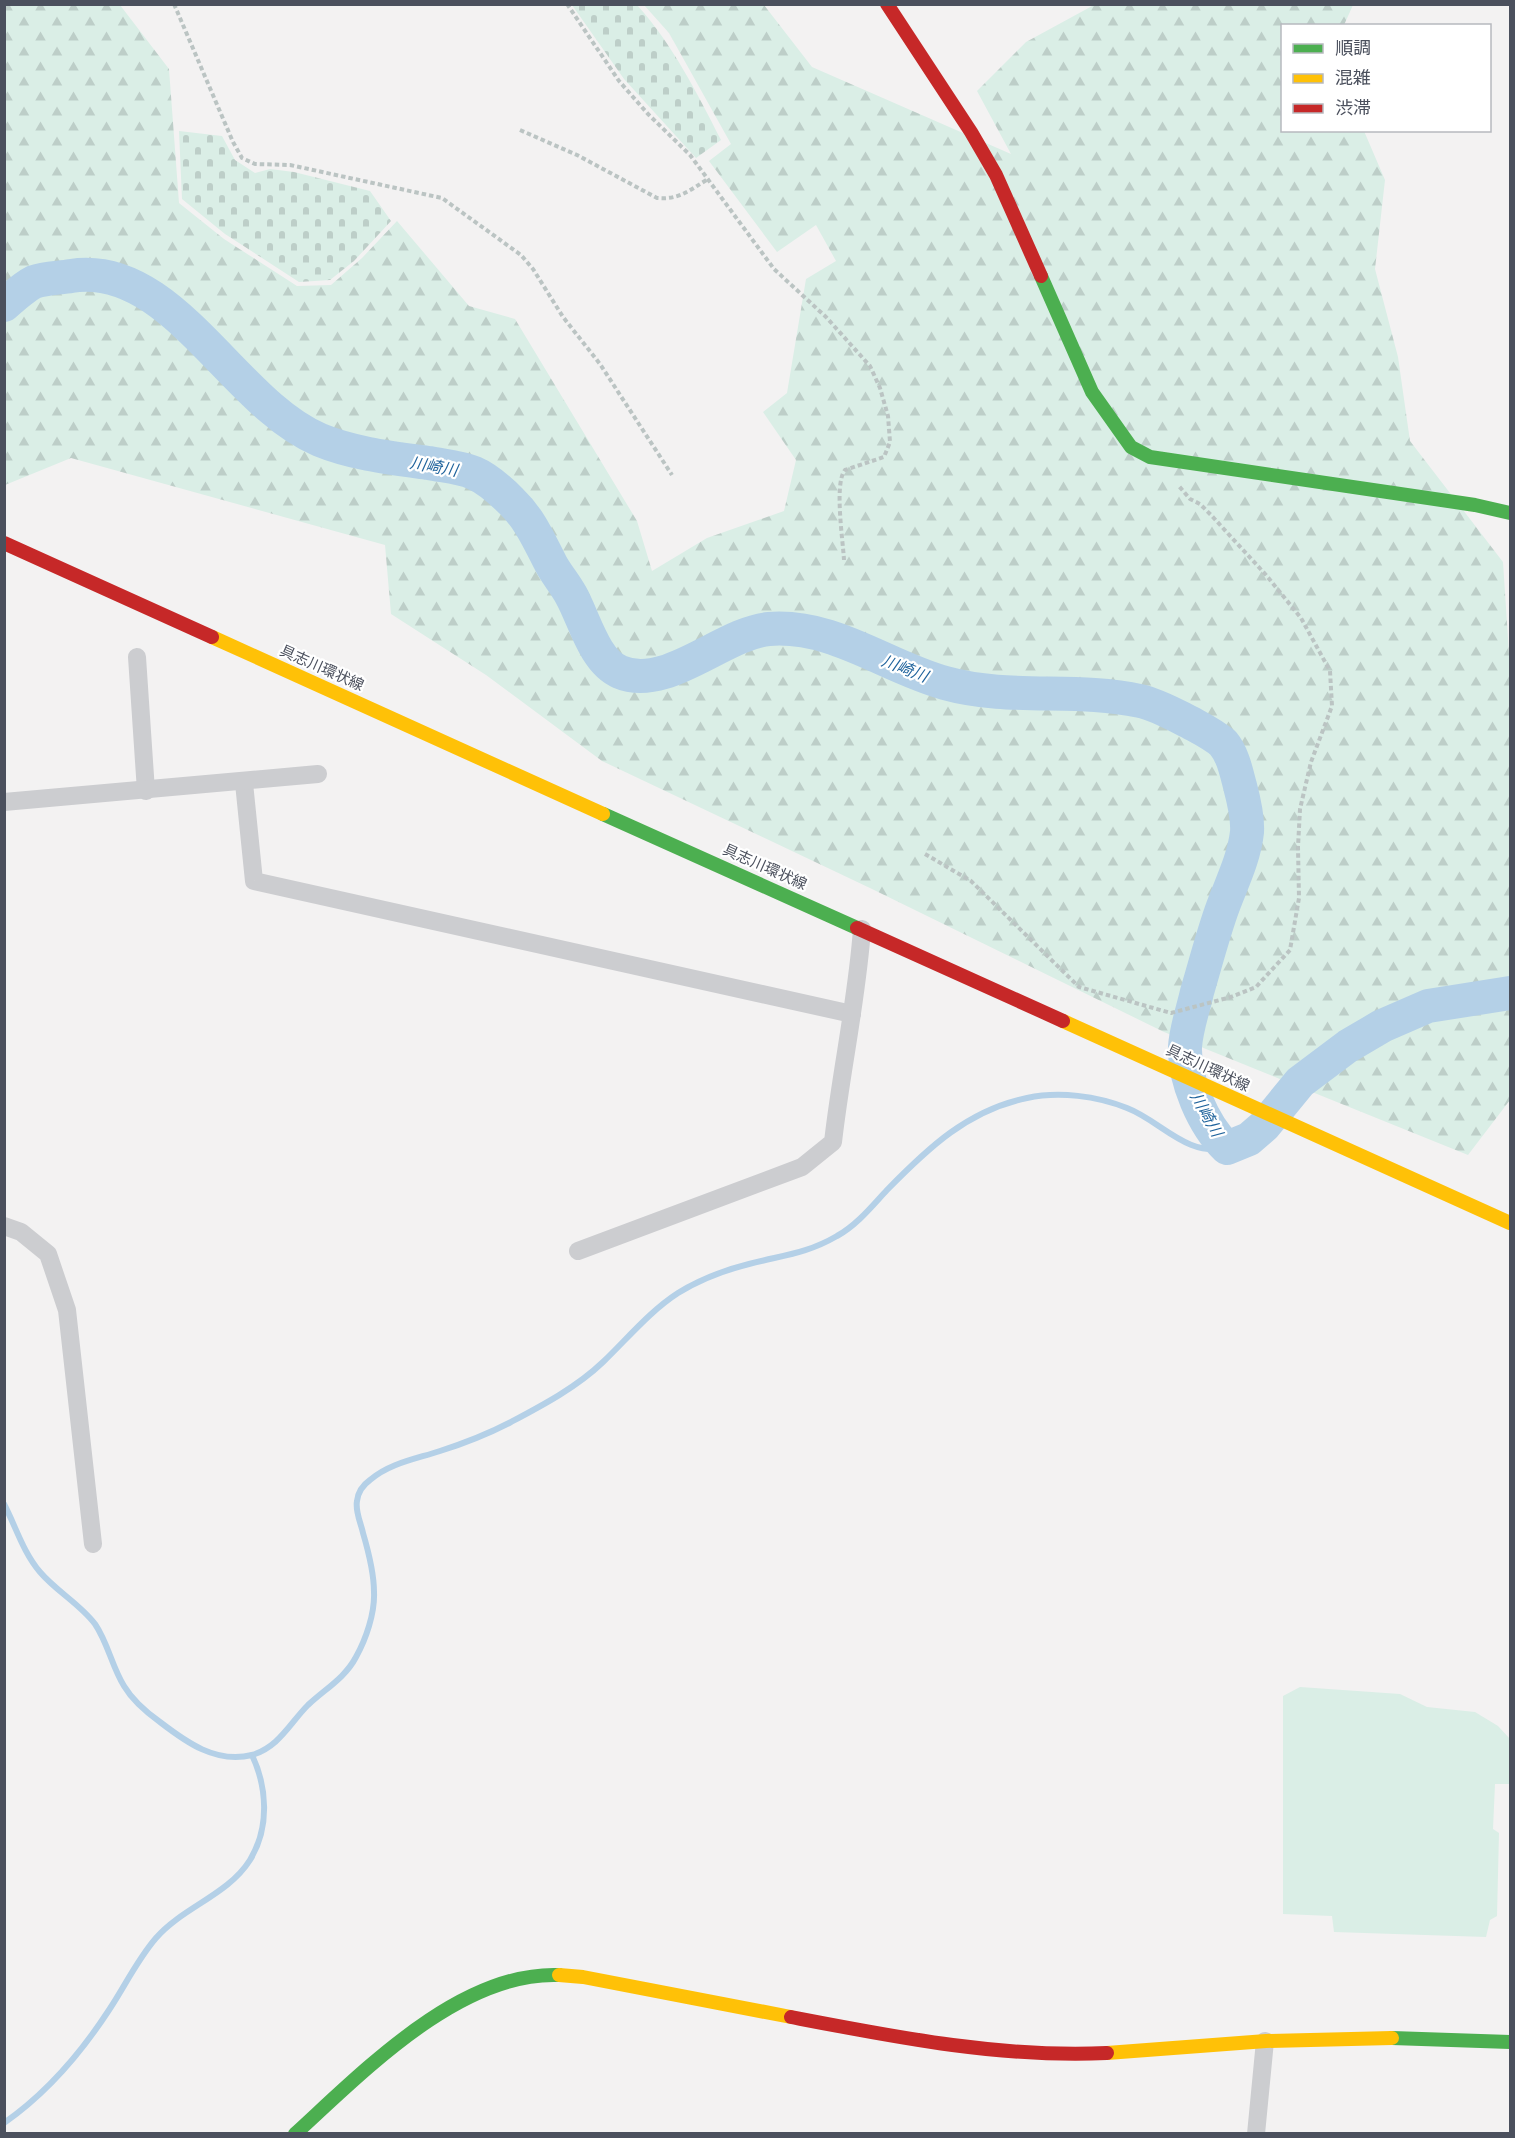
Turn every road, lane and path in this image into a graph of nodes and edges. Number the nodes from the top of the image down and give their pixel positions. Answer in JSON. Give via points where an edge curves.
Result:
{"nodes":[{"id":1,"x":174,"y":4,"type":"edge"},
{"id":2,"x":567,"y":4,"type":"edge"},
{"id":3,"x":887,"y":4,"type":"edge"},
{"id":4,"x":520,"y":130,"type":"dead end"},
{"id":5,"x":708,"y":179,"type":"junction"},
{"id":6,"x":1169,"y":461,"type":"junction"},
{"id":7,"x":672,"y":476,"type":"dead end"},
{"id":8,"x":1510,"y":513,"type":"edge"},
{"id":9,"x":6,"y":549,"type":"edge"},
{"id":10,"x":844,"y":560,"type":"dead end"},
{"id":11,"x":137,"y":657,"type":"dead end"},
{"id":12,"x":318,"y":774,"type":"dead end"},
{"id":13,"x":244,"y":783,"type":"junction"},
{"id":14,"x":146,"y":791,"type":"junction"},
{"id":15,"x":4,"y":802,"type":"edge"},
{"id":16,"x":925,"y":854,"type":"dead end"},
{"id":17,"x":862,"y":929,"type":"junction"},
{"id":18,"x":852,"y":1014,"type":"junction"},
{"id":19,"x":1510,"y":1223,"type":"edge"},
{"id":20,"x":4,"y":1226,"type":"edge"},
{"id":21,"x":578,"y":1251,"type":"dead end"},
{"id":22,"x":93,"y":1544,"type":"dead end"},
{"id":23,"x":1265,"y":2041,"type":"junction"},
{"id":24,"x":1510,"y":2042,"type":"edge"},
{"id":25,"x":295,"y":2133,"type":"edge"},
{"id":26,"x":1256,"y":2133,"type":"edge"}],
"edges":[{"from":1,"to":7,"type":"path","via":[[242,158],[255,164],[290,165],[442,198],[520,255],[600,364]]},
{"from":2,"to":5,"type":"path","via":[[619,81]]},
{"from":3,"to":6,"type":"street","via":[[963,117],[996,175],[1092,392],[1131,447]]},
{"from":4,"to":5,"type":"path","via":[[657,198],[671,199]]},
{"from":5,"to":10,"type":"path","via":[[774,269],[826,316],[870,366],[888,416],[890,442],[884,457],[841,475]]},
{"from":6,"to":8,"type":"street"},
{"from":6,"to":16,"type":"path","via":[[1183,492],[1211,514],[1301,618],[1330,671],[1332,706],[1311,762],[1300,810],[1299,898],[1290,950],[1256,987],[1171,1013],[1079,987],[971,881]]},
{"from":9,"to":17,"type":"street","name":"具志川環状線"},
{"from":11,"to":14,"type":"street"},
{"from":12,"to":13,"type":"street"},
{"from":13,"to":14,"type":"street"},
{"from":13,"to":18,"type":"street","via":[[254,881]]},
{"from":14,"to":15,"type":"street"},
{"from":17,"to":18,"type":"street"},
{"from":17,"to":19,"type":"street","name":"具志川環状線"},
{"from":18,"to":21,"type":"street","via":[[833,1142],[802,1167]]},
{"from":20,"to":22,"type":"street","via":[[21,1232],[48,1254],[67,1310]]},
{"from":23,"to":24,"type":"street","via":[[1437,2038]]},
{"from":23,"to":25,"type":"street","via":[[1104,2054],[984,2049],[583,1977],[544,1975],[486,1989],[424,2023]]},
{"from":23,"to":26,"type":"street"}]}
